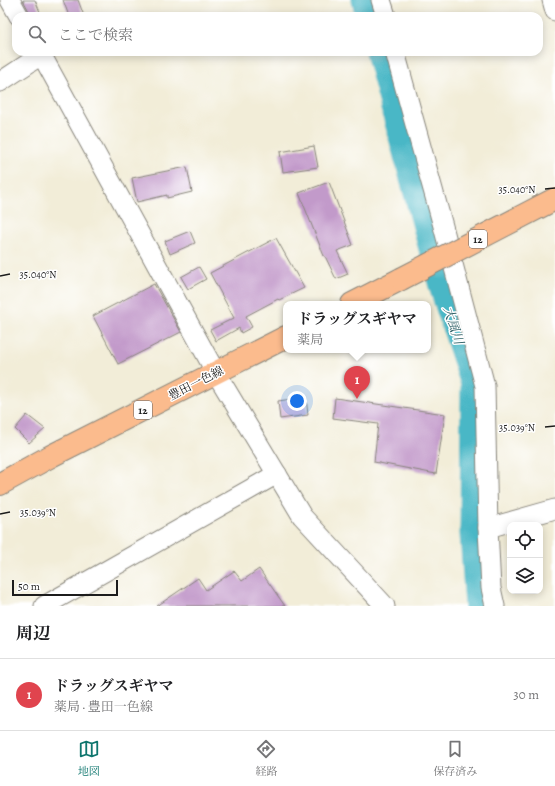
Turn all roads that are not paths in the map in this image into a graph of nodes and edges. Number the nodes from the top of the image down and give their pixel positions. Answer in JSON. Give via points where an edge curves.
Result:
{"nodes":[{"id":1,"x":10,"y":0,"type":"edge"},
{"id":2,"x":381,"y":0,"type":"edge"},
{"id":3,"x":552,"y":0,"type":"edge"},
{"id":4,"x":555,"y":11,"type":"edge"},
{"id":5,"x":17,"y":12,"type":"edge"},
{"id":6,"x":385,"y":12,"type":"edge"},
{"id":7,"x":37,"y":56,"type":"edge"},
{"id":8,"x":43,"y":56,"type":"edge"},
{"id":9,"x":396,"y":56,"type":"edge"},
{"id":10,"x":0,"y":82,"type":"edge"},
{"id":11,"x":555,"y":199,"type":"edge"},
{"id":12,"x":358,"y":301,"type":"edge"},
{"id":13,"x":283,"y":340,"type":"edge"},
{"id":14,"x":216,"y":373,"type":"junction"},
{"id":15,"x":277,"y":474,"type":"junction"},
{"id":16,"x":0,"y":484,"type":"edge"},
{"id":17,"x":555,"y":509,"type":"edge"},
{"id":18,"x":488,"y":528,"type":"junction"},
{"id":19,"x":44,"y":606,"type":"edge"},
{"id":20,"x":385,"y":606,"type":"edge"},
{"id":21,"x":495,"y":606,"type":"edge"}],
"edges":[{"from":1,"to":5,"type":"street"},
{"from":2,"to":6,"type":"street"},
{"from":3,"to":4,"type":"street"},
{"from":7,"to":10,"type":"street"},
{"from":8,"to":14,"type":"street"},
{"from":9,"to":18,"type":"street","via":[[485,386]]},
{"from":11,"to":12,"type":"main road","number":"12","bridge":true},
{"from":13,"to":14,"type":"main road","name":"豊田一色線","number":"12"},
{"from":14,"to":15,"type":"street"},
{"from":14,"to":16,"type":"main road","name":"豊田一色線","number":"12"},
{"from":15,"to":19,"type":"street"},
{"from":15,"to":20,"type":"street","via":[[302,516]]},
{"from":17,"to":18,"type":"street"},
{"from":18,"to":21,"type":"street","via":[[491,588]]}]}
